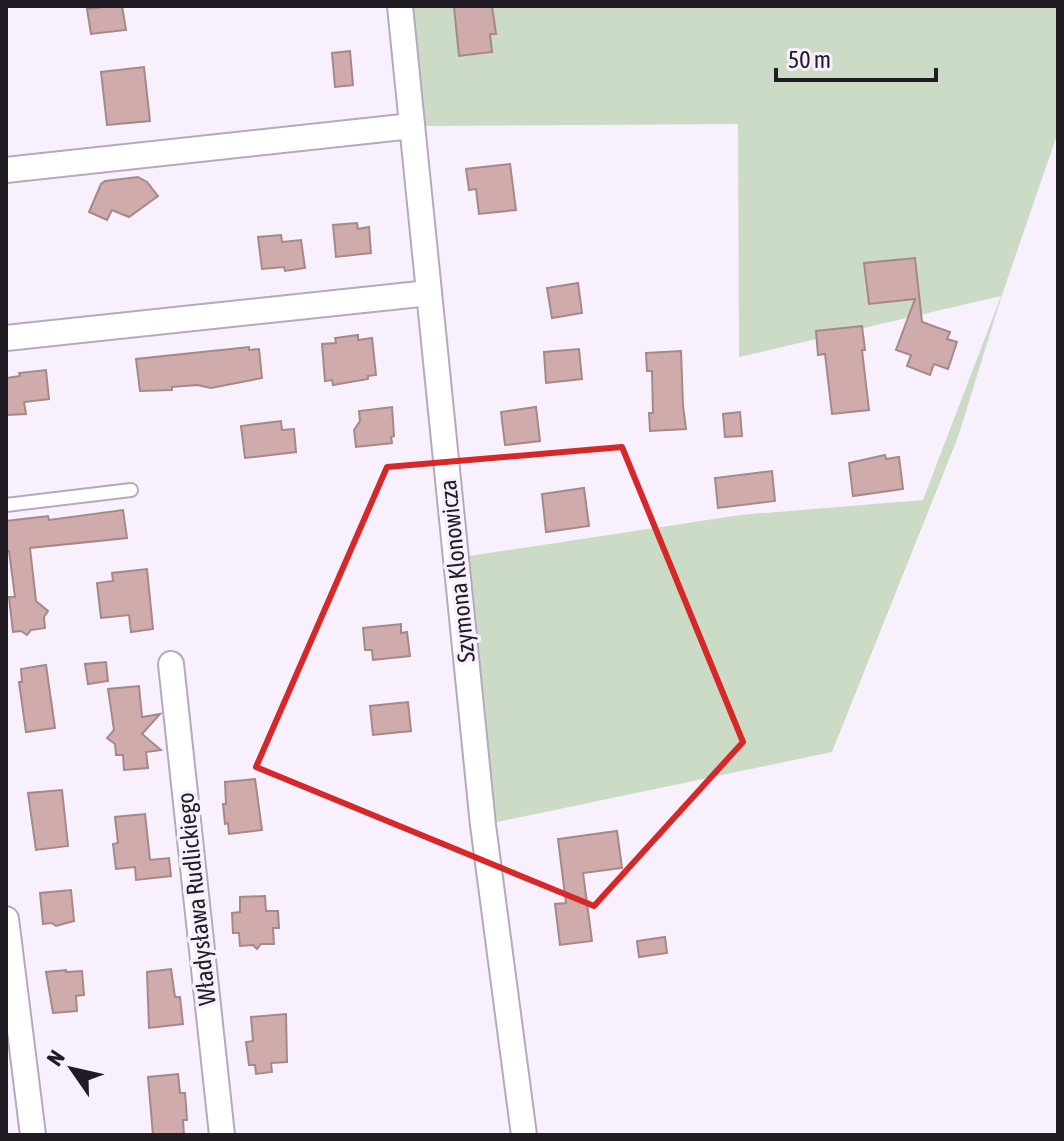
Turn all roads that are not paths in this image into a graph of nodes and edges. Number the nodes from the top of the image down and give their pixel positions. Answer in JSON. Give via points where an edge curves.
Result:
{"nodes":[{"id":1,"x":400,"y":6,"type":"edge"},
{"id":2,"x":412,"y":126,"type":"junction"},
{"id":3,"x":6,"y":170,"type":"edge"},
{"id":4,"x":429,"y":293,"type":"junction"},
{"id":5,"x":6,"y":338,"type":"edge"},
{"id":6,"x":131,"y":490,"type":"dead end"},
{"id":7,"x":6,"y":505,"type":"edge"},
{"id":8,"x":171,"y":664,"type":"dead end"},
{"id":9,"x":6,"y":919,"type":"edge"},
{"id":10,"x":33,"y":1135,"type":"edge"},
{"id":11,"x":222,"y":1135,"type":"edge"},
{"id":12,"x":524,"y":1135,"type":"edge"}],
"edges":[{"from":1,"to":2,"type":"street","name":"Szymona Klonowicza"},
{"from":2,"to":3,"type":"street"},
{"from":2,"to":4,"type":"street","name":"Szymona Klonowicza"},
{"from":4,"to":5,"type":"street"},
{"from":4,"to":12,"type":"street","name":"Szymona Klonowicza","via":[[483,825]]},
{"from":6,"to":7,"type":"lane"},
{"from":8,"to":11,"type":"street","name":"Władysława Rudlickiego"},
{"from":9,"to":10,"type":"street"}]}
